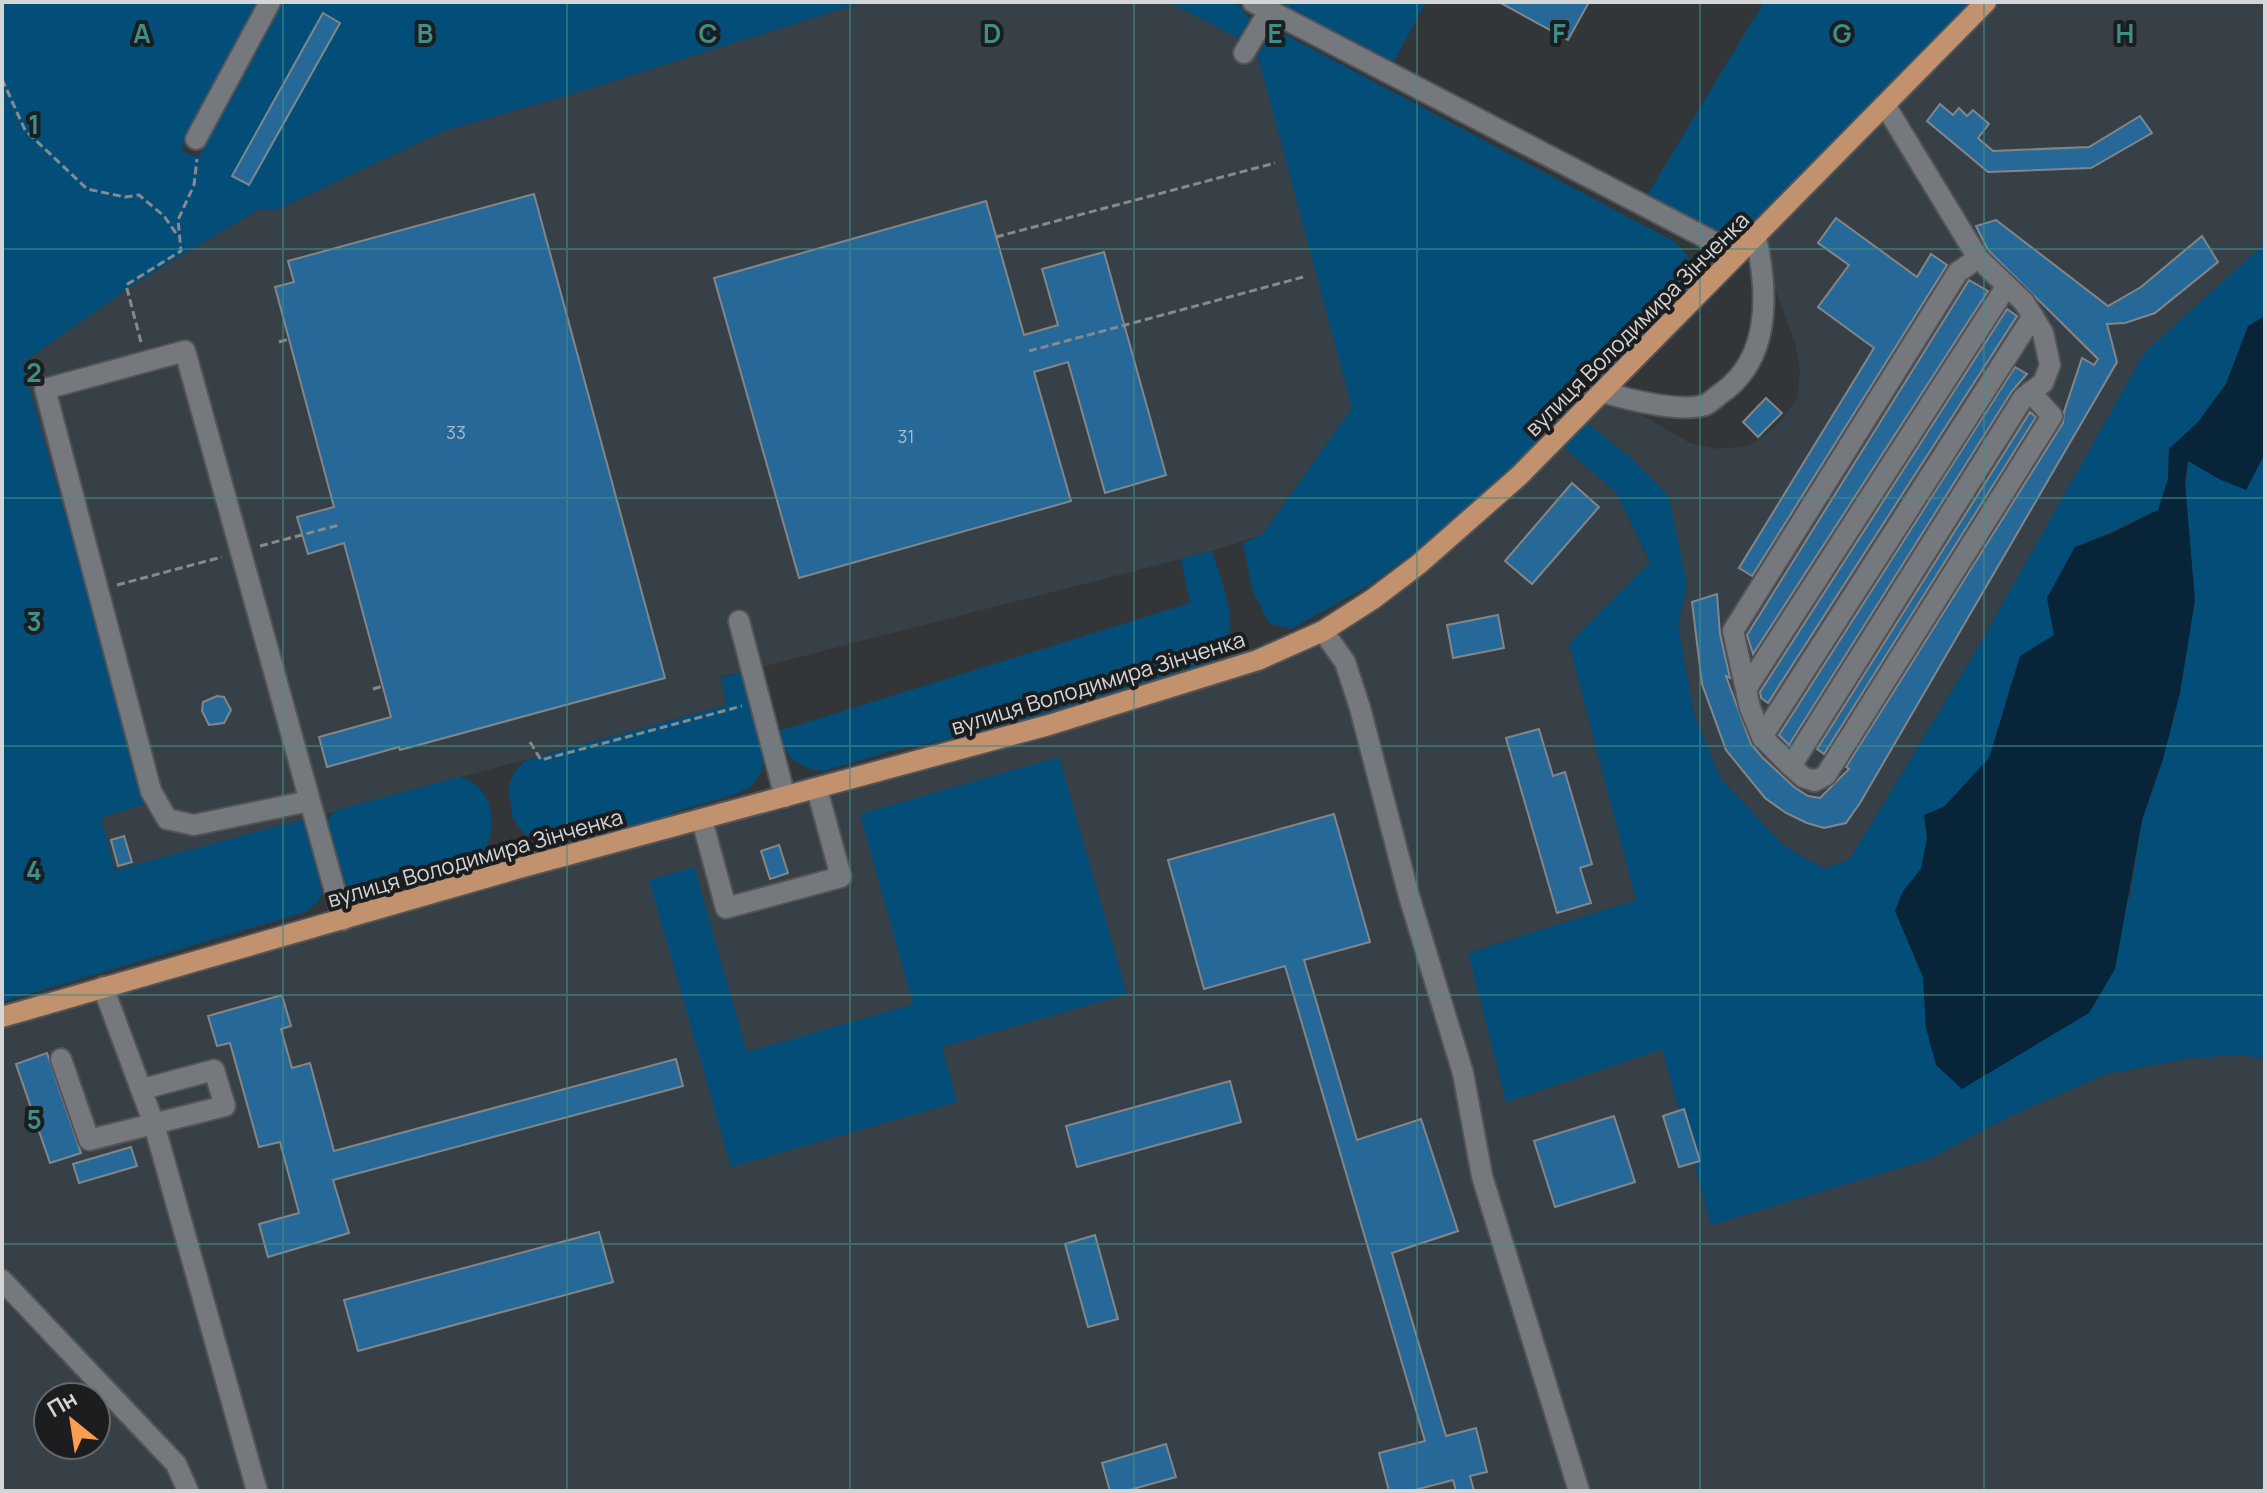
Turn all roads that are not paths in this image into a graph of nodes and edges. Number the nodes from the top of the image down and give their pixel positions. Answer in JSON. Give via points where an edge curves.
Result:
{"nodes":[{"id":1,"x":270,"y":2,"type":"edge"},
{"id":2,"x":1986,"y":2,"type":"edge"},
{"id":3,"x":1272,"y":8,"type":"edge"},
{"id":4,"x":1244,"y":53,"type":"dead end"},
{"id":5,"x":1885,"y":105,"type":"junction"},
{"id":6,"x":196,"y":139,"type":"road end"},
{"id":7,"x":1756,"y":238,"type":"junction"},
{"id":8,"x":1737,"y":254,"type":"junction"},
{"id":9,"x":1978,"y":258,"type":"junction"},
{"id":10,"x":2006,"y":287,"type":"junction"},
{"id":11,"x":2033,"y":316,"type":"junction"},
{"id":12,"x":1602,"y":392,"type":"junction"},
{"id":13,"x":2030,"y":392,"type":"junction"},
{"id":14,"x":739,"y":621,"type":"dead end"},
{"id":15,"x":1323,"y":631,"type":"junction"},
{"id":16,"x":1746,"y":689,"type":"junction"},
{"id":17,"x":1762,"y":737,"type":"junction"},
{"id":18,"x":1791,"y":766,"type":"junction"},
{"id":19,"x":817,"y":789,"type":"junction"},
{"id":20,"x":785,"y":797,"type":"junction"},
{"id":21,"x":309,"y":801,"type":"junction"},
{"id":22,"x":702,"y":820,"type":"junction"},
{"id":23,"x":343,"y":920,"type":"junction"},
{"id":24,"x":103,"y":987,"type":"junction"},
{"id":25,"x":2,"y":1017,"type":"edge"},
{"id":26,"x":61,"y":1059,"type":"dead end"},
{"id":27,"x":143,"y":1089,"type":"junction"},
{"id":28,"x":154,"y":1124,"type":"junction"},
{"id":29,"x":2,"y":1280,"type":"edge"},
{"id":30,"x":188,"y":1491,"type":"edge"},
{"id":31,"x":257,"y":1491,"type":"edge"},
{"id":32,"x":1579,"y":1491,"type":"edge"}],
"edges":[{"from":1,"to":6,"type":"lane"},
{"from":2,"to":5,"type":"main road","name":"вулиця Володимира Зінченка"},
{"from":3,"to":4,"type":"lane"},
{"from":3,"to":8,"type":"lane"},
{"from":5,"to":7,"type":"main road","name":"вулиця Володимира Зінченка"},
{"from":5,"to":9,"type":"lane"},
{"from":7,"to":8,"type":"main road","name":"вулиця Володимира Зінченка"},
{"from":7,"to":12,"type":"lane","via":[[1764,273],[1762,332],[1732,386],[1705,405],[1675,406]]},
{"from":8,"to":12,"type":"main road","name":"вулиця Володимира Зінченка"},
{"from":9,"to":10,"type":"lane"},
{"from":9,"to":16,"type":"lane","via":[[1958,272],[1733,631]]},
{"from":10,"to":11,"type":"lane"},
{"from":10,"to":16,"type":"lane"},
{"from":11,"to":13,"type":"lane","via":[[2050,365],[2043,383]]},
{"from":11,"to":17,"type":"lane"},
{"from":12,"to":15,"type":"main road","name":"вулиця Володимира Зінченка","via":[[1519,476],[1419,564]]},
{"from":13,"to":18,"type":"lane"},
{"from":13,"to":18,"type":"lane","via":[[2052,416],[1826,775],[1815,781]]},
{"from":14,"to":20,"type":"lane"},
{"from":15,"to":19,"type":"main road","name":"вулиця Володимира Зінченка","via":[[1258,660],[1109,707]]},
{"from":15,"to":32,"type":"lane","via":[[1345,662],[1360,708],[1463,1073],[1482,1176]]},
{"from":16,"to":17,"type":"lane"},
{"from":17,"to":18,"type":"lane"},
{"from":19,"to":20,"type":"main road","name":"вулиця Володимира Зінченка"},
{"from":19,"to":22,"type":"lane","via":[[841,877],[726,908]]},
{"from":20,"to":22,"type":"main road","name":"вулиця Володимира Зінченка"},
{"from":21,"to":21,"type":"lane","via":[[185,351],[45,389],[151,791],[167,819],[194,825]]},
{"from":21,"to":23,"type":"lane"},
{"from":22,"to":23,"type":"main road","name":"вулиця Володимира Зінченка"},
{"from":23,"to":24,"type":"main road","name":"вулиця Володимира Зінченка"},
{"from":24,"to":25,"type":"main road","name":"вулиця Володимира Зінченка"},
{"from":24,"to":27,"type":"lane"},
{"from":26,"to":28,"type":"lane","via":[[89,1140]]},
{"from":27,"to":28,"type":"lane"},
{"from":27,"to":28,"type":"lane","via":[[214,1070],[225,1106]]},
{"from":28,"to":31,"type":"lane"},
{"from":29,"to":30,"type":"lane","via":[[176,1464]]}]}
